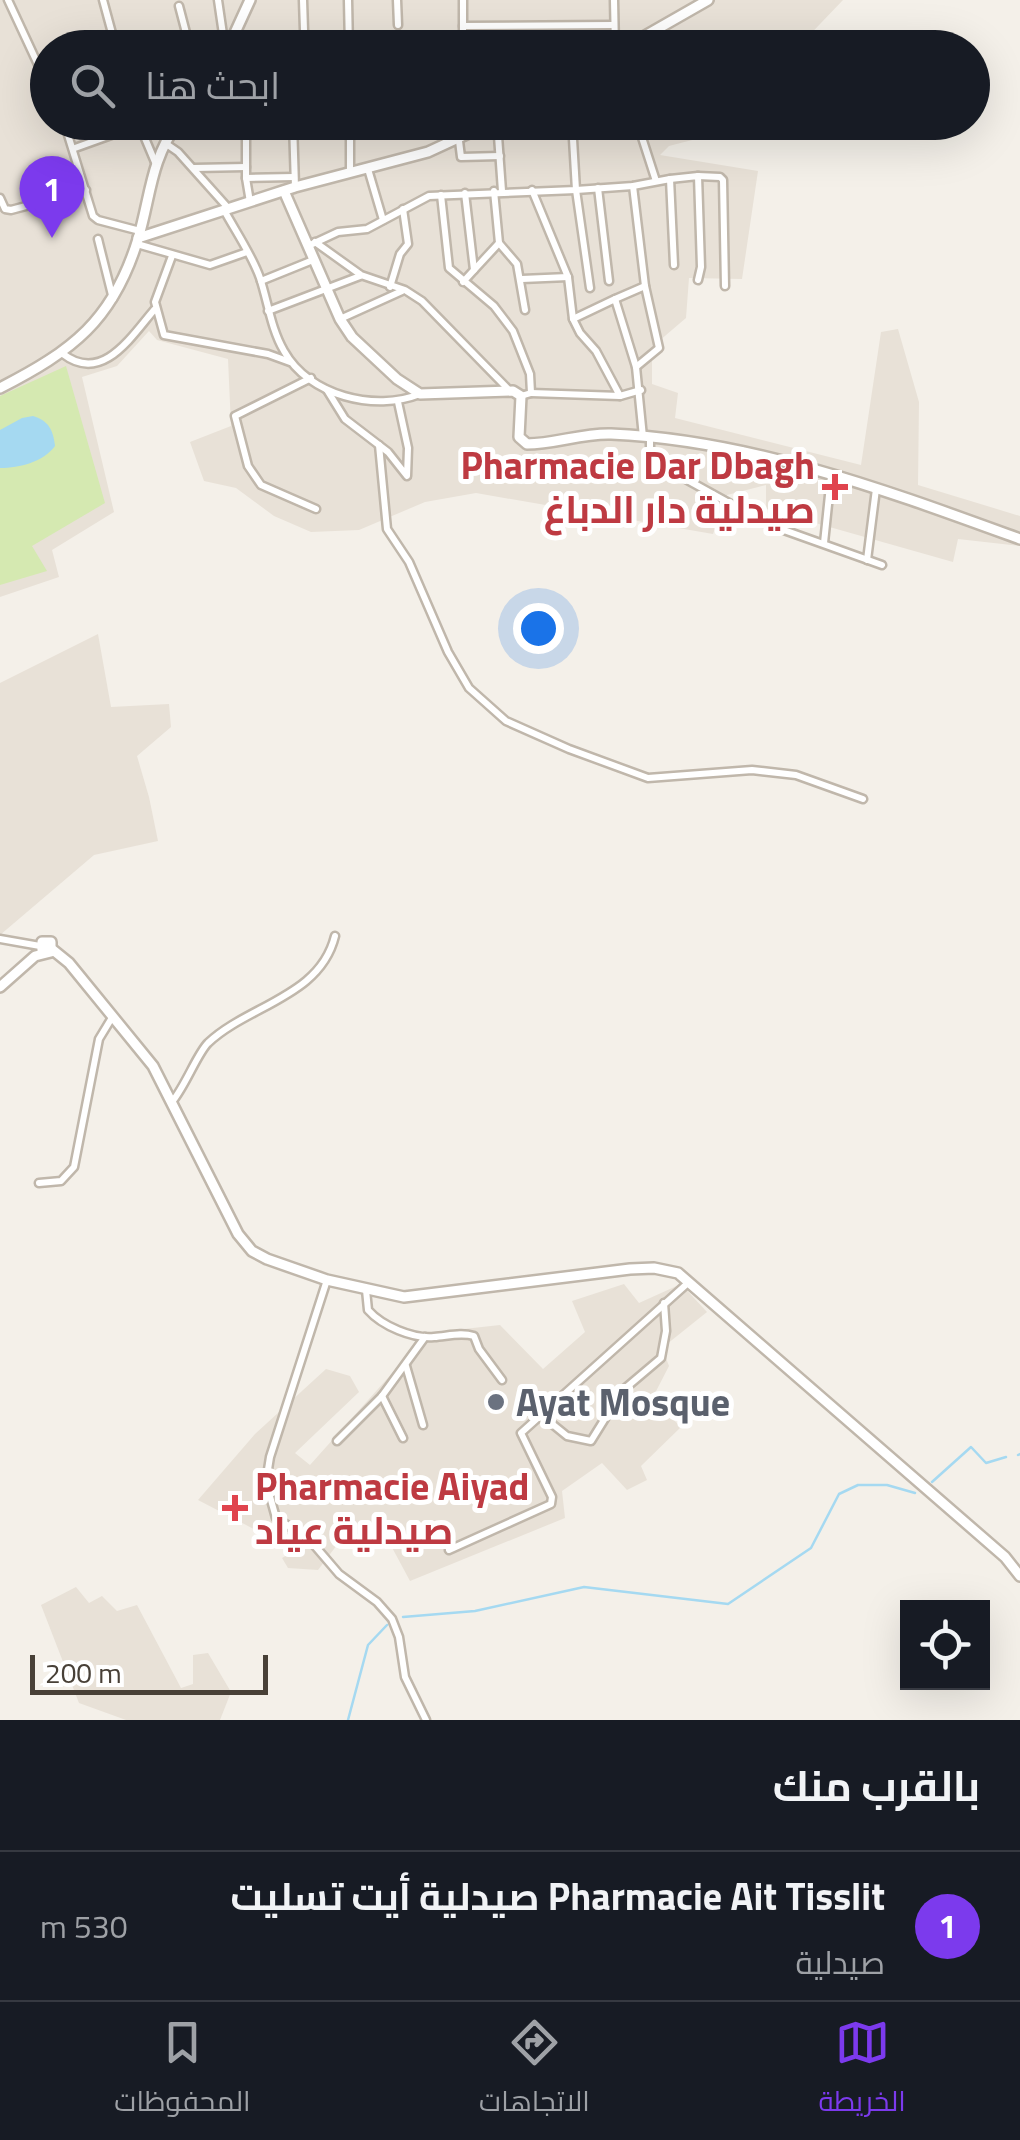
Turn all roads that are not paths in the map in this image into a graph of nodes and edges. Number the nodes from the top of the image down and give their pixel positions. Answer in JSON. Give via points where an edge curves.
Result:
{"nodes":[{"id":1,"x":8,"y":0,"type":"edge"},
{"id":2,"x":103,"y":0,"type":"edge"},
{"id":3,"x":218,"y":0,"type":"edge"},
{"id":4,"x":250,"y":0,"type":"edge"},
{"id":5,"x":302,"y":0,"type":"edge"},
{"id":6,"x":348,"y":0,"type":"edge"},
{"id":7,"x":397,"y":0,"type":"edge"},
{"id":8,"x":463,"y":0,"type":"edge"},
{"id":9,"x":614,"y":0,"type":"edge"},
{"id":10,"x":708,"y":0,"type":"edge"},
{"id":11,"x":179,"y":6,"type":"dead end"},
{"id":12,"x":614,"y":25,"type":"junction"},
{"id":13,"x":398,"y":26,"type":"dead end"},
{"id":14,"x":463,"y":26,"type":"junction"},
{"id":15,"x":111,"y":30,"type":"edge"},
{"id":16,"x":185,"y":30,"type":"edge"},
{"id":17,"x":224,"y":30,"type":"edge"},
{"id":18,"x":236,"y":30,"type":"edge"},
{"id":19,"x":304,"y":30,"type":"dead end"},
{"id":20,"x":349,"y":30,"type":"edge"},
{"id":21,"x":463,"y":30,"type":"edge"},
{"id":22,"x":614,"y":30,"type":"edge"},
{"id":23,"x":656,"y":30,"type":"edge"},
{"id":24,"x":30,"y":47,"type":"edge"},
{"id":25,"x":71,"y":140,"type":"edge"},
{"id":26,"x":96,"y":140,"type":"edge"},
{"id":27,"x":146,"y":140,"type":"edge"},
{"id":28,"x":246,"y":140,"type":"edge"},
{"id":29,"x":294,"y":140,"type":"edge"},
{"id":30,"x":350,"y":140,"type":"edge"},
{"id":31,"x":498,"y":140,"type":"edge"},
{"id":32,"x":573,"y":140,"type":"edge"},
{"id":33,"x":643,"y":140,"type":"edge"},
{"id":34,"x":458,"y":141,"type":"joint"},
{"id":35,"x":164,"y":142,"type":"joint"},
{"id":36,"x":74,"y":148,"type":"junction"},
{"id":37,"x":500,"y":156,"type":"junction"},
{"id":38,"x":155,"y":162,"type":"junction"},
{"id":39,"x":246,"y":167,"type":"junction"},
{"id":40,"x":192,"y":168,"type":"junction"},
{"id":41,"x":368,"y":168,"type":"junction"},
{"id":42,"x":350,"y":172,"type":"junction"},
{"id":43,"x":698,"y":176,"type":"junction"},
{"id":44,"x":246,"y":178,"type":"junction"},
{"id":45,"x":670,"y":179,"type":"junction"},
{"id":46,"x":656,"y":181,"type":"junction"},
{"id":47,"x":295,"y":182,"type":"junction"},
{"id":48,"x":633,"y":186,"type":"junction"},
{"id":49,"x":598,"y":188,"type":"junction"},
{"id":50,"x":86,"y":190,"type":"junction"},
{"id":51,"x":532,"y":190,"type":"junction"},
{"id":52,"x":576,"y":190,"type":"junction"},
{"id":53,"x":284,"y":191,"type":"junction"},
{"id":54,"x":498,"y":191,"type":"junction"},
{"id":55,"x":465,"y":193,"type":"junction"},
{"id":56,"x":441,"y":195,"type":"junction"},
{"id":57,"x":0,"y":198,"type":"edge"},
{"id":58,"x":250,"y":202,"type":"junction"},
{"id":59,"x":402,"y":209,"type":"junction"},
{"id":60,"x":227,"y":210,"type":"junction"},
{"id":61,"x":383,"y":220,"type":"junction"},
{"id":62,"x":139,"y":236,"type":"junction"},
{"id":63,"x":98,"y":239,"type":"dead end"},
{"id":64,"x":499,"y":243,"type":"junction"},
{"id":65,"x":311,"y":245,"type":"junction"},
{"id":66,"x":247,"y":252,"type":"junction"},
{"id":67,"x":172,"y":256,"type":"junction"},
{"id":68,"x":313,"y":260,"type":"junction"},
{"id":69,"x":674,"y":265,"type":"dead end"},
{"id":70,"x":474,"y":270,"type":"junction"},
{"id":71,"x":361,"y":275,"type":"junction"},
{"id":72,"x":568,"y":277,"type":"junction"},
{"id":73,"x":522,"y":279,"type":"junction"},
{"id":74,"x":609,"y":280,"type":"dead end"},
{"id":75,"x":698,"y":280,"type":"dead end"},
{"id":76,"x":261,"y":281,"type":"junction"},
{"id":77,"x":462,"y":282,"type":"junction"},
{"id":78,"x":645,"y":286,"type":"junction"},
{"id":79,"x":726,"y":286,"type":"dead end"},
{"id":80,"x":390,"y":287,"type":"junction"},
{"id":81,"x":590,"y":288,"type":"dead end"},
{"id":82,"x":326,"y":290,"type":"junction"},
{"id":83,"x":405,"y":290,"type":"junction"},
{"id":84,"x":113,"y":300,"type":"junction"},
{"id":85,"x":615,"y":300,"type":"junction"},
{"id":86,"x":155,"y":309,"type":"junction"},
{"id":87,"x":525,"y":310,"type":"dead end"},
{"id":88,"x":268,"y":311,"type":"junction"},
{"id":89,"x":340,"y":319,"type":"junction"},
{"id":90,"x":573,"y":319,"type":"junction"},
{"id":91,"x":63,"y":354,"type":"junction"},
{"id":92,"x":292,"y":363,"type":"junction"},
{"id":93,"x":636,"y":367,"type":"junction"},
{"id":94,"x":312,"y":378,"type":"junction"},
{"id":95,"x":0,"y":388,"type":"edge"},
{"id":96,"x":327,"y":390,"type":"junction"},
{"id":97,"x":509,"y":390,"type":"junction"},
{"id":98,"x":641,"y":390,"type":"junction"},
{"id":99,"x":420,"y":394,"type":"junction"},
{"id":100,"x":526,"y":394,"type":"junction"},
{"id":101,"x":620,"y":396,"type":"junction"},
{"id":102,"x":398,"y":402,"type":"junction"},
{"id":103,"x":646,"y":437,"type":"junction"},
{"id":104,"x":379,"y":445,"type":"junction"},
{"id":105,"x":831,"y":476,"type":"junction"},
{"id":106,"x":876,"y":488,"type":"junction"},
{"id":107,"x":316,"y":508,"type":"dead end"},
{"id":108,"x":1020,"y":538,"type":"edge"},
{"id":109,"x":824,"y":543,"type":"junction"},
{"id":110,"x":867,"y":560,"type":"junction"},
{"id":111,"x":882,"y":565,"type":"dead end"},
{"id":112,"x":863,"y":799,"type":"dead end"},
{"id":113,"x":335,"y":936,"type":"dead end"},
{"id":114,"x":0,"y":939,"type":"edge"},
{"id":115,"x":45,"y":949,"type":"junction"},
{"id":116,"x":0,"y":987,"type":"edge"},
{"id":117,"x":114,"y":1016,"type":"junction"},
{"id":118,"x":172,"y":1102,"type":"junction"},
{"id":119,"x":39,"y":1183,"type":"dead end"},
{"id":120,"x":326,"y":1280,"type":"junction"},
{"id":121,"x":689,"y":1282,"type":"junction"},
{"id":122,"x":366,"y":1290,"type":"junction"},
{"id":123,"x":664,"y":1303,"type":"junction"},
{"id":124,"x":426,"y":1338,"type":"junction"},
{"id":125,"x":405,"y":1365,"type":"junction"},
{"id":126,"x":502,"y":1380,"type":"dead end"},
{"id":127,"x":382,"y":1396,"type":"junction"},
{"id":128,"x":540,"y":1414,"type":"junction"},
{"id":129,"x":423,"y":1425,"type":"dead end"},
{"id":130,"x":402,"y":1438,"type":"dead end"},
{"id":131,"x":337,"y":1442,"type":"dead end"},
{"id":132,"x":449,"y":1550,"type":"dead end"},
{"id":133,"x":1020,"y":1576,"type":"edge"},
{"id":134,"x":426,"y":1720,"type":"edge"}],
"edges":[{"from":1,"to":24,"type":"street"},
{"from":2,"to":15,"type":"street"},
{"from":3,"to":17,"type":"street"},
{"from":4,"to":18,"type":"street"},
{"from":5,"to":19,"type":"street"},
{"from":6,"to":20,"type":"street"},
{"from":7,"to":13,"type":"street"},
{"from":8,"to":14,"type":"street"},
{"from":9,"to":12,"type":"street"},
{"from":10,"to":23,"type":"street"},
{"from":11,"to":16,"type":"street"},
{"from":12,"to":14,"type":"street"},
{"from":12,"to":22,"type":"street"},
{"from":14,"to":21,"type":"street"},
{"from":25,"to":36,"type":"street"},
{"from":26,"to":36,"type":"street"},
{"from":27,"to":38,"type":"street"},
{"from":28,"to":39,"type":"street"},
{"from":29,"to":47,"type":"street"},
{"from":30,"to":42,"type":"street"},
{"from":31,"to":37,"type":"street"},
{"from":32,"to":52,"type":"street"},
{"from":33,"to":46,"type":"street"},
{"from":34,"to":37,"type":"street","via":[[461,156]]},
{"from":34,"to":41,"type":"street"},
{"from":35,"to":38,"type":"street"},
{"from":35,"to":40,"type":"street"},
{"from":36,"to":50,"type":"street"},
{"from":37,"to":54,"type":"street"},
{"from":38,"to":62,"type":"street"},
{"from":39,"to":40,"type":"street"},
{"from":39,"to":44,"type":"street"},
{"from":40,"to":60,"type":"street"},
{"from":41,"to":42,"type":"street"},
{"from":41,"to":61,"type":"street"},
{"from":42,"to":47,"type":"street"},
{"from":43,"to":45,"type":"street"},
{"from":43,"to":75,"type":"street"},
{"from":43,"to":79,"type":"street","via":[[723,180]]},
{"from":44,"to":47,"type":"street"},
{"from":44,"to":58,"type":"street"},
{"from":45,"to":46,"type":"street"},
{"from":45,"to":69,"type":"street"},
{"from":46,"to":48,"type":"street"},
{"from":47,"to":53,"type":"street"},
{"from":48,"to":49,"type":"street"},
{"from":48,"to":78,"type":"street"},
{"from":49,"to":52,"type":"street"},
{"from":49,"to":74,"type":"street"},
{"from":50,"to":57,"type":"street","via":[[11,210]]},
{"from":50,"to":62,"type":"street","via":[[95,218]]},
{"from":51,"to":52,"type":"street"},
{"from":51,"to":54,"type":"street"},
{"from":51,"to":72,"type":"street"},
{"from":52,"to":81,"type":"street"},
{"from":53,"to":58,"type":"street"},
{"from":53,"to":65,"type":"street"},
{"from":54,"to":55,"type":"street"},
{"from":54,"to":64,"type":"street"},
{"from":55,"to":56,"type":"street"},
{"from":55,"to":70,"type":"street"},
{"from":56,"to":59,"type":"street"},
{"from":56,"to":77,"type":"street","via":[[449,268]]},
{"from":58,"to":60,"type":"street"},
{"from":59,"to":61,"type":"street"},
{"from":59,"to":80,"type":"street","via":[[408,244]]},
{"from":60,"to":62,"type":"street"},
{"from":60,"to":66,"type":"street"},
{"from":61,"to":65,"type":"street"},
{"from":62,"to":67,"type":"street"},
{"from":62,"to":84,"type":"street"},
{"from":63,"to":84,"type":"street"},
{"from":64,"to":70,"type":"street"},
{"from":64,"to":73,"type":"street"},
{"from":65,"to":68,"type":"street"},
{"from":65,"to":71,"type":"street"},
{"from":66,"to":67,"type":"street","via":[[210,265]]},
{"from":66,"to":76,"type":"street"},
{"from":67,"to":86,"type":"street"},
{"from":68,"to":76,"type":"street"},
{"from":68,"to":82,"type":"street"},
{"from":70,"to":77,"type":"street"},
{"from":71,"to":80,"type":"street"},
{"from":71,"to":82,"type":"street"},
{"from":72,"to":73,"type":"street"},
{"from":72,"to":90,"type":"street"},
{"from":73,"to":87,"type":"street"},
{"from":76,"to":88,"type":"street"},
{"from":77,"to":100,"type":"street","via":[[494,306],[513,332],[533,382]]},
{"from":78,"to":85,"type":"street"},
{"from":78,"to":93,"type":"street","via":[[659,348]]},
{"from":80,"to":83,"type":"street"},
{"from":82,"to":88,"type":"street"},
{"from":82,"to":89,"type":"street"},
{"from":83,"to":89,"type":"street"},
{"from":83,"to":97,"type":"street"},
{"from":84,"to":91,"type":"street"},
{"from":85,"to":90,"type":"street"},
{"from":85,"to":93,"type":"street"},
{"from":86,"to":91,"type":"street","via":[[112,356],[88,365]]},
{"from":86,"to":92,"type":"street","via":[[164,335]]},
{"from":88,"to":92,"type":"street"},
{"from":89,"to":99,"type":"street","via":[[352,338]]},
{"from":90,"to":101,"type":"street"},
{"from":91,"to":95,"type":"street"},
{"from":92,"to":94,"type":"street"},
{"from":93,"to":98,"type":"street"},
{"from":94,"to":96,"type":"street"},
{"from":94,"to":107,"type":"street","via":[[235,416],[248,466],[261,484]]},
{"from":96,"to":102,"type":"street"},
{"from":96,"to":104,"type":"street","via":[[346,419]]},
{"from":97,"to":99,"type":"street"},
{"from":97,"to":100,"type":"street"},
{"from":98,"to":101,"type":"street"},
{"from":98,"to":103,"type":"street"},
{"from":99,"to":102,"type":"street"},
{"from":100,"to":101,"type":"street"},
{"from":100,"to":103,"type":"street","via":[[518,430],[527,444],[591,434]]},
{"from":102,"to":104,"type":"street","via":[[408,475]]},
{"from":103,"to":105,"type":"street","via":[[755,454]]},
{"from":103,"to":109,"type":"street","via":[[662,466],[767,524]]},
{"from":104,"to":112,"type":"street","via":[[387,530],[469,688],[506,721],[640,776],[781,772]]},
{"from":105,"to":106,"type":"street"},
{"from":105,"to":109,"type":"street"},
{"from":106,"to":108,"type":"street"},
{"from":106,"to":110,"type":"street"},
{"from":109,"to":110,"type":"street"},
{"from":110,"to":111,"type":"street"},
{"from":113,"to":118,"type":"street","via":[[327,956],[291,994],[206,1044]]},
{"from":114,"to":115,"type":"street"},
{"from":115,"to":116,"type":"street"},
{"from":115,"to":117,"type":"street","via":[[69,963]]},
{"from":117,"to":118,"type":"street"},
{"from":117,"to":119,"type":"street","via":[[99,1039],[74,1167],[61,1181]]},
{"from":118,"to":120,"type":"street","via":[[244,1243],[267,1259]]},
{"from":120,"to":122,"type":"street"},
{"from":120,"to":134,"type":"street","via":[[279,1421],[266,1470],[268,1495],[276,1518],[309,1539],[338,1574],[392,1618],[405,1677]]},
{"from":121,"to":122,"type":"street","via":[[678,1272],[654,1268],[418,1297]]},
{"from":121,"to":123,"type":"street"},
{"from":121,"to":133,"type":"street"},
{"from":122,"to":124,"type":"street","via":[[373,1316]]},
{"from":123,"to":128,"type":"street"},
{"from":123,"to":128,"type":"street","via":[[661,1358],[622,1391],[591,1442],[564,1435]]},
{"from":124,"to":125,"type":"street"},
{"from":124,"to":126,"type":"street","via":[[474,1336]]},
{"from":125,"to":127,"type":"street"},
{"from":125,"to":129,"type":"street"},
{"from":127,"to":130,"type":"street"},
{"from":127,"to":131,"type":"street"},
{"from":128,"to":132,"type":"street","via":[[521,1436],[552,1503]]}]}
